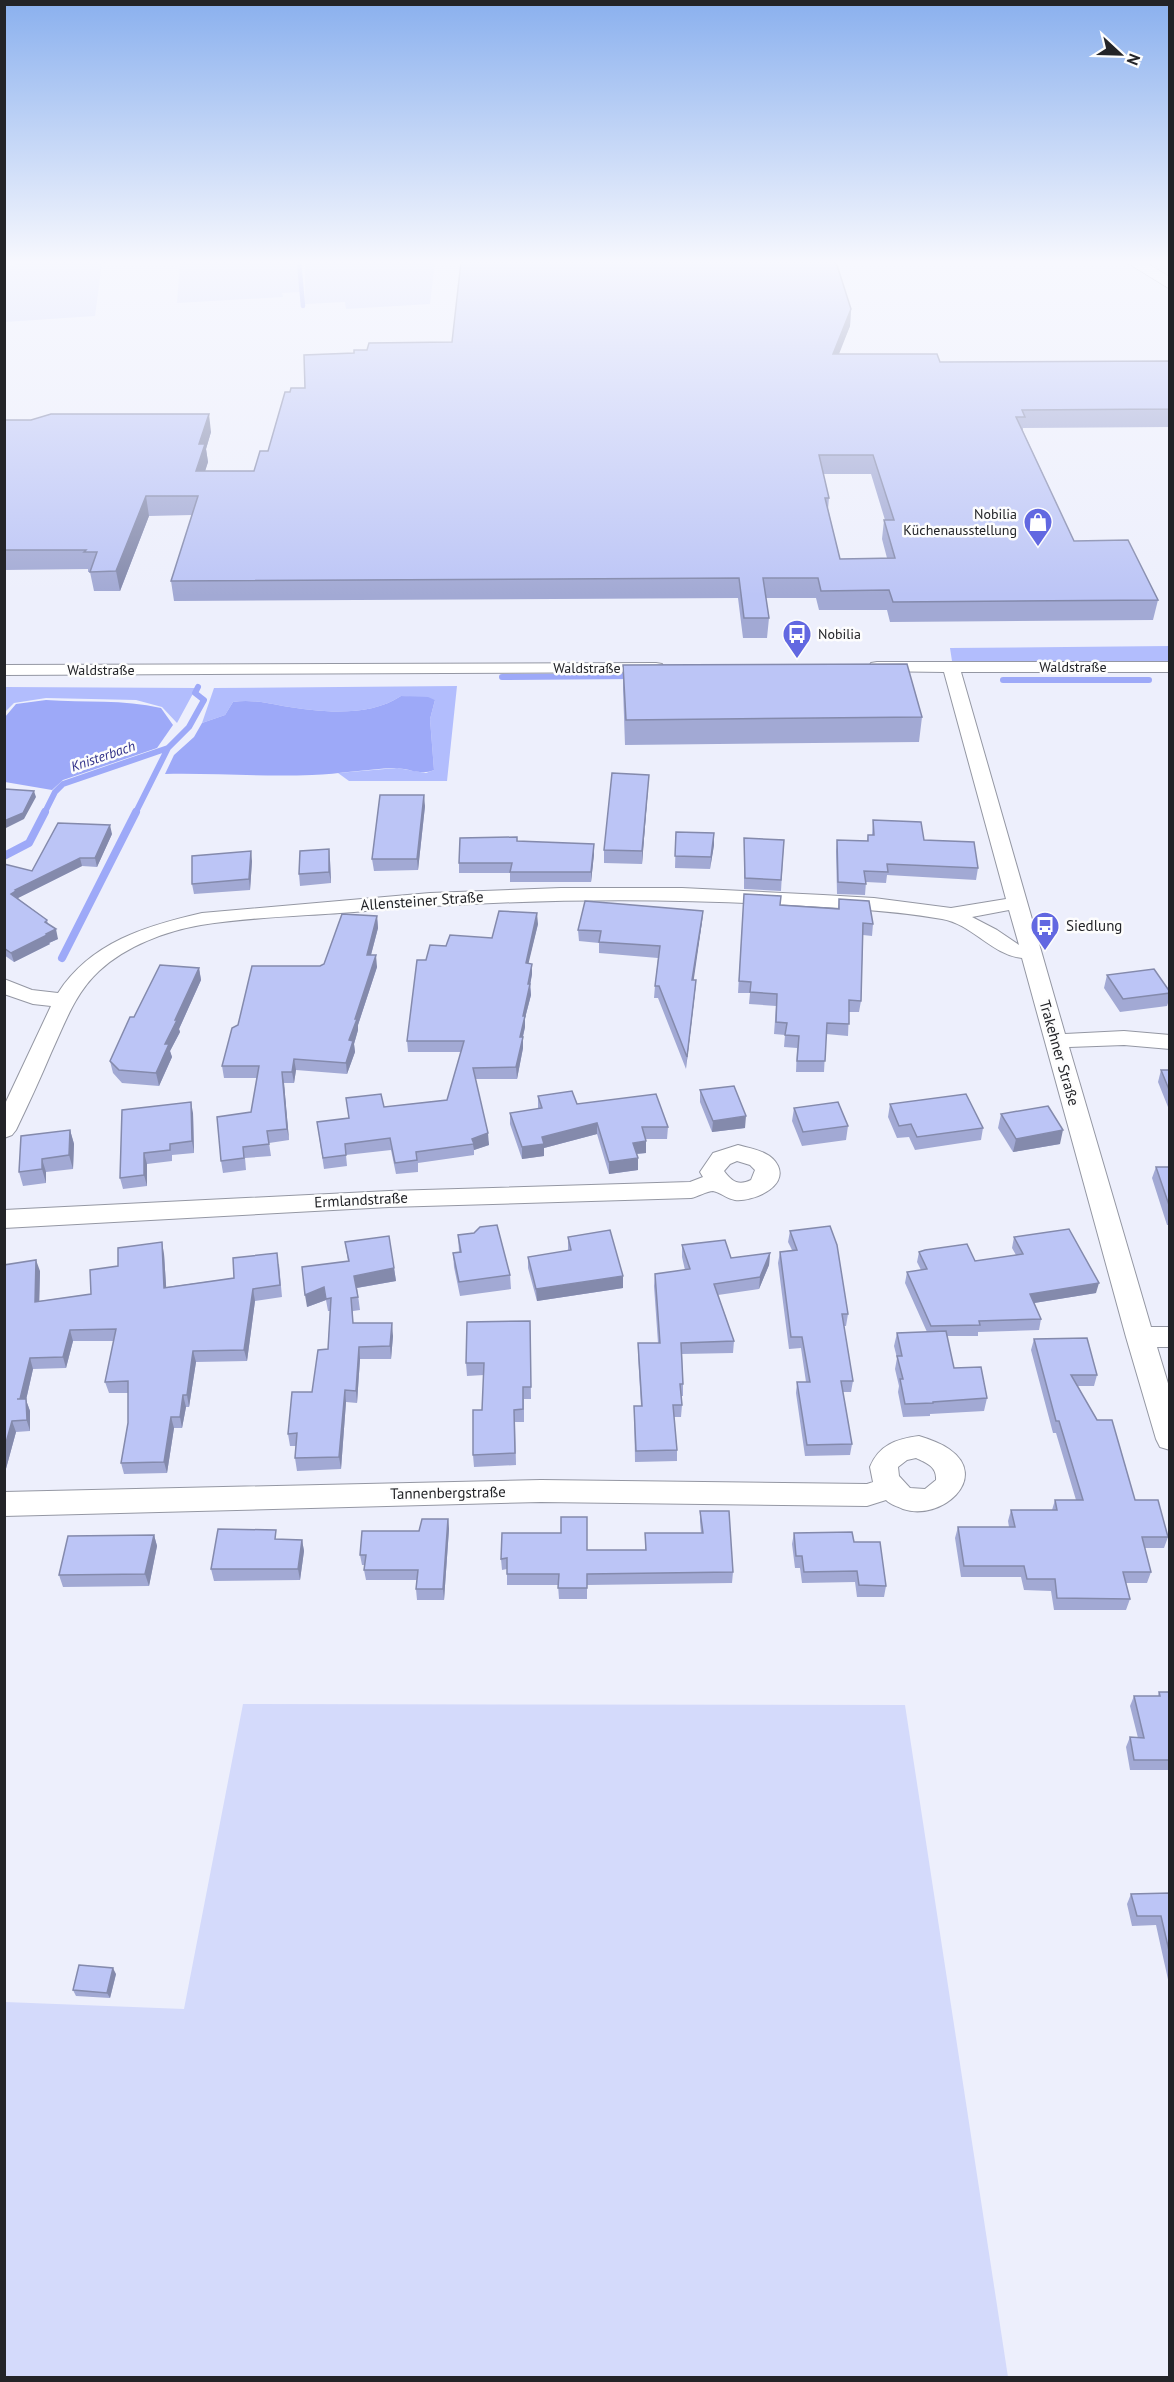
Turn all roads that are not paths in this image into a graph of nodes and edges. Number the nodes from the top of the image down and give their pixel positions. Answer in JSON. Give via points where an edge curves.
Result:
{"nodes":[{"id":1,"x":858,"y":667,"type":"edge"},
{"id":2,"x":951,"y":667,"type":"junction"},
{"id":3,"x":1170,"y":667,"type":"edge"},
{"id":4,"x":675,"y":668,"type":"edge"},
{"id":5,"x":4,"y":670,"type":"edge"},
{"id":6,"x":1017,"y":903,"type":"junction"},
{"id":7,"x":951,"y":914,"type":"junction"},
{"id":8,"x":1031,"y":953,"type":"junction"},
{"id":9,"x":4,"y":985,"type":"edge"},
{"id":10,"x":65,"y":1000,"type":"junction"},
{"id":11,"x":1056,"y":1041,"type":"junction"},
{"id":12,"x":1170,"y":1042,"type":"edge"},
{"id":13,"x":4,"y":1130,"type":"edge"},
{"id":14,"x":716,"y":1182,"type":"dead end"},
{"id":15,"x":4,"y":1219,"type":"edge"},
{"id":16,"x":1139,"y":1337,"type":"junction"},
{"id":17,"x":1170,"y":1337,"type":"edge"},
{"id":18,"x":1170,"y":1439,"type":"edge"},
{"id":19,"x":890,"y":1488,"type":"dead end"},
{"id":20,"x":4,"y":1504,"type":"edge"}],
"edges":[{"from":1,"to":2,"type":"street","name":"Waldstraße"},
{"from":2,"to":3,"type":"street","name":"Waldstraße"},
{"from":2,"to":6,"type":"street","name":"Trakehner Straße"},
{"from":4,"to":5,"type":"street","name":"Waldstraße"},
{"from":6,"to":7,"type":"street","name":"Allensteiner Straße"},
{"from":6,"to":8,"type":"street","name":"Trakehner Straße"},
{"from":7,"to":8,"type":"street","name":"Allensteiner Straße","via":[[1014,951]]},
{"from":7,"to":10,"type":"street","name":"Allensteiner Straße","via":[[813,900],[561,894],[430,899],[202,919],[144,934],[114,950],[79,979]]},
{"from":8,"to":11,"type":"street","name":"Trakehner Straße"},
{"from":9,"to":10,"type":"street","via":[[49,1000]]},
{"from":10,"to":13,"type":"street","name":"Allensteiner Straße"},
{"from":11,"to":12,"type":"street","via":[[1124,1038]]},
{"from":11,"to":16,"type":"street","name":"Trakehner Straße"},
{"from":14,"to":15,"type":"street","name":"Ermlandstraße","via":[[691,1190],[389,1199]]},
{"from":16,"to":17,"type":"street"},
{"from":16,"to":18,"type":"street","name":"Trakehner Straße"},
{"from":19,"to":20,"type":"street","name":"Tannenbergstraße","via":[[867,1495],[541,1491]]}]}
